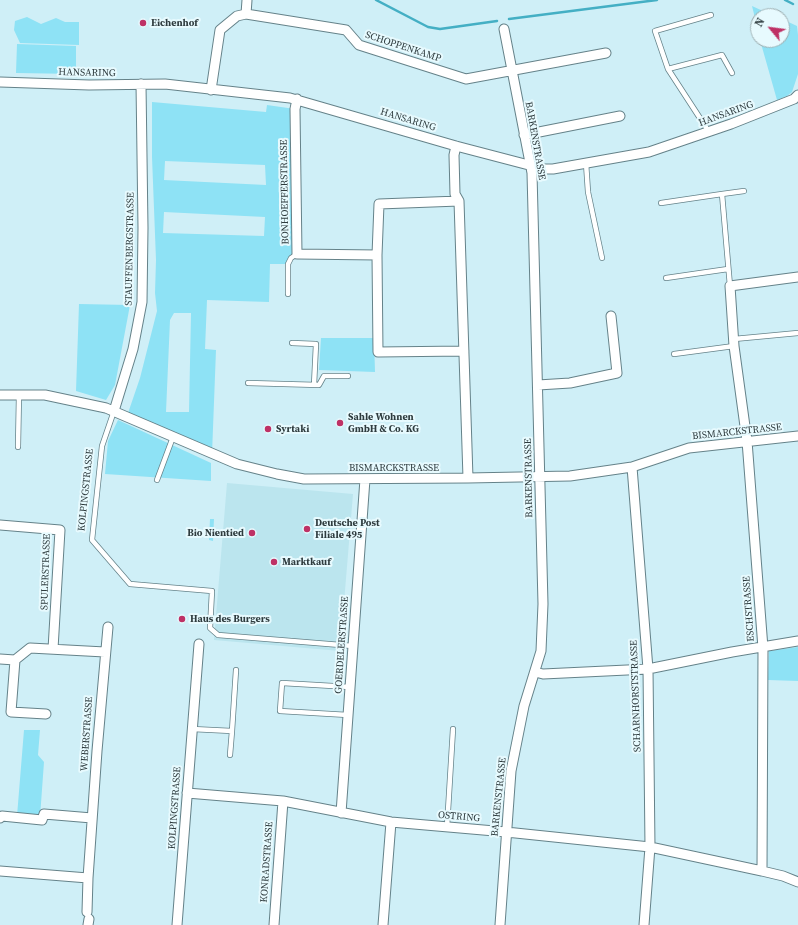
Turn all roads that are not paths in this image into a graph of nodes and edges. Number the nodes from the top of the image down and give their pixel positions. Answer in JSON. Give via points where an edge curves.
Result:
{"nodes":[{"id":1,"x":247,"y":0,"type":"edge"},
{"id":2,"x":246,"y":14,"type":"junction"},
{"id":3,"x":711,"y":15,"type":"dead end"},
{"id":4,"x":504,"y":29,"type":"dead end"},
{"id":5,"x":606,"y":53,"type":"dead end"},
{"id":6,"x":668,"y":69,"type":"junction"},
{"id":7,"x":511,"y":71,"type":"junction"},
{"id":8,"x":732,"y":73,"type":"dead end"},
{"id":9,"x":0,"y":82,"type":"edge"},
{"id":10,"x":141,"y":84,"type":"junction"},
{"id":11,"x":211,"y":90,"type":"junction"},
{"id":12,"x":798,"y":95,"type":"edge"},
{"id":13,"x":297,"y":99,"type":"junction"},
{"id":14,"x":620,"y":116,"type":"dead end"},
{"id":15,"x":709,"y":132,"type":"junction"},
{"id":16,"x":524,"y":135,"type":"junction"},
{"id":17,"x":456,"y":146,"type":"junction"},
{"id":18,"x":586,"y":163,"type":"junction"},
{"id":19,"x":530,"y":166,"type":"junction"},
{"id":20,"x":744,"y":191,"type":"dead end"},
{"id":21,"x":722,"y":194,"type":"junction"},
{"id":22,"x":459,"y":201,"type":"junction"},
{"id":23,"x":661,"y":203,"type":"dead end"},
{"id":24,"x":297,"y":254,"type":"junction"},
{"id":25,"x":377,"y":255,"type":"junction"},
{"id":26,"x":602,"y":258,"type":"dead end"},
{"id":27,"x":728,"y":270,"type":"junction"},
{"id":28,"x":798,"y":276,"type":"edge"},
{"id":29,"x":666,"y":278,"type":"dead end"},
{"id":30,"x":730,"y":286,"type":"junction"},
{"id":31,"x":288,"y":294,"type":"dead end"},
{"id":32,"x":611,"y":316,"type":"dead end"},
{"id":33,"x":798,"y":333,"type":"edge"},
{"id":34,"x":292,"y":343,"type":"dead end"},
{"id":35,"x":734,"y":343,"type":"junction"},
{"id":36,"x":464,"y":351,"type":"junction"},
{"id":37,"x":674,"y":354,"type":"dead end"},
{"id":38,"x":348,"y":376,"type":"dead end"},
{"id":39,"x":248,"y":383,"type":"dead end"},
{"id":40,"x":314,"y":385,"type":"junction"},
{"id":41,"x":538,"y":385,"type":"junction"},
{"id":42,"x":0,"y":394,"type":"edge"},
{"id":43,"x":19,"y":394,"type":"junction"},
{"id":44,"x":114,"y":411,"type":"junction"},
{"id":45,"x":173,"y":436,"type":"junction"},
{"id":46,"x":798,"y":436,"type":"edge"},
{"id":47,"x":747,"y":441,"type":"junction"},
{"id":48,"x":18,"y":447,"type":"dead end"},
{"id":49,"x":632,"y":467,"type":"junction"},
{"id":50,"x":540,"y":477,"type":"junction"},
{"id":51,"x":468,"y":478,"type":"junction"},
{"id":52,"x":365,"y":479,"type":"junction"},
{"id":53,"x":157,"y":480,"type":"dead end"},
{"id":54,"x":0,"y":525,"type":"edge"},
{"id":55,"x":108,"y":627,"type":"dead end"},
{"id":56,"x":798,"y":641,"type":"edge"},
{"id":57,"x":199,"y":644,"type":"dead end"},
{"id":58,"x":353,"y":646,"type":"junction"},
{"id":59,"x":762,"y":648,"type":"junction"},
{"id":60,"x":53,"y":649,"type":"junction"},
{"id":61,"x":104,"y":652,"type":"junction"},
{"id":62,"x":0,"y":659,"type":"edge"},
{"id":63,"x":15,"y":660,"type":"junction"},
{"id":64,"x":648,"y":669,"type":"junction"},
{"id":65,"x":236,"y":670,"type":"dead end"},
{"id":66,"x":535,"y":672,"type":"junction"},
{"id":67,"x":350,"y":687,"type":"junction"},
{"id":68,"x":46,"y":714,"type":"dead end"},
{"id":69,"x":348,"y":715,"type":"junction"},
{"id":70,"x":192,"y":729,"type":"junction"},
{"id":71,"x":453,"y":729,"type":"dead end"},
{"id":72,"x":232,"y":731,"type":"junction"},
{"id":73,"x":230,"y":755,"type":"dead end"},
{"id":74,"x":187,"y":792,"type":"junction"},
{"id":75,"x":283,"y":801,"type":"junction"},
{"id":76,"x":341,"y":813,"type":"junction"},
{"id":77,"x":0,"y":818,"type":"edge"},
{"id":78,"x":92,"y":818,"type":"junction"},
{"id":79,"x":391,"y":822,"type":"junction"},
{"id":80,"x":447,"y":827,"type":"junction"},
{"id":81,"x":506,"y":832,"type":"junction"},
{"id":82,"x":650,"y":847,"type":"junction"},
{"id":83,"x":0,"y":871,"type":"edge"},
{"id":84,"x":762,"y":871,"type":"junction"},
{"id":85,"x":88,"y":878,"type":"junction"},
{"id":86,"x":798,"y":882,"type":"edge"},
{"id":87,"x":88,"y":919,"type":"edge"},
{"id":88,"x":177,"y":925,"type":"edge"},
{"id":89,"x":274,"y":925,"type":"edge"},
{"id":90,"x":384,"y":925,"type":"edge"},
{"id":91,"x":500,"y":925,"type":"edge"},
{"id":92,"x":644,"y":925,"type":"edge"}],
"edges":[{"from":1,"to":2,"type":"street"},
{"from":2,"to":7,"type":"street","name":"SCHOPPENKAMP","via":[[346,30],[359,45],[466,79]]},
{"from":2,"to":11,"type":"street","via":[[237,16],[220,30]]},
{"from":3,"to":6,"type":"lane","via":[[655,31]]},
{"from":4,"to":7,"type":"street","name":"BARKENSTRASSE"},
{"from":5,"to":7,"type":"street","name":"SCHOPPENKAMP"},
{"from":6,"to":8,"type":"lane","via":[[722,54]]},
{"from":6,"to":15,"type":"lane"},
{"from":7,"to":16,"type":"street","name":"BARKENSTRASSE"},
{"from":9,"to":10,"type":"street","name":"HANSARING"},
{"from":10,"to":11,"type":"street","name":"HANSARING","via":[[165,84]]},
{"from":10,"to":44,"type":"street","name":"STAUFFENBERGSTRASSE","via":[[142,302],[133,349]]},
{"from":11,"to":13,"type":"street","name":"HANSARING"},
{"from":12,"to":15,"type":"street","name":"HANSARING","via":[[794,99]]},
{"from":13,"to":17,"type":"street","name":"HANSARING"},
{"from":13,"to":24,"type":"street","name":"BONHOEFFERSTRASSE"},
{"from":14,"to":16,"type":"street"},
{"from":15,"to":18,"type":"street","name":"HANSARING","via":[[649,152]]},
{"from":16,"to":19,"type":"street","name":"BARKENSTRASSE"},
{"from":17,"to":19,"type":"street","name":"HANSARING"},
{"from":17,"to":22,"type":"street","via":[[455,194]]},
{"from":18,"to":19,"type":"street","name":"HANSARING","via":[[553,169]]},
{"from":18,"to":26,"type":"lane","via":[[588,192]]},
{"from":19,"to":41,"type":"street","name":"BARKENSTRASSE"},
{"from":20,"to":21,"type":"lane"},
{"from":21,"to":23,"type":"lane"},
{"from":21,"to":27,"type":"lane"},
{"from":22,"to":25,"type":"street","via":[[379,204]]},
{"from":22,"to":36,"type":"street"},
{"from":24,"to":25,"type":"street","name":"BONHOEFFERSTRASSE"},
{"from":24,"to":31,"type":"lane","via":[[288,264]]},
{"from":25,"to":36,"type":"street","via":[[378,352]]},
{"from":27,"to":29,"type":"lane"},
{"from":27,"to":30,"type":"lane"},
{"from":28,"to":30,"type":"street"},
{"from":30,"to":35,"type":"street","name":"ESCHSTRASSE"},
{"from":32,"to":41,"type":"street","via":[[617,373],[570,383]]},
{"from":33,"to":35,"type":"lane"},
{"from":34,"to":40,"type":"lane","via":[[316,344]]},
{"from":35,"to":37,"type":"lane"},
{"from":35,"to":47,"type":"street","name":"ESCHSTRASSE"},
{"from":36,"to":51,"type":"street"},
{"from":38,"to":40,"type":"lane","via":[[324,376],[319,385]]},
{"from":39,"to":40,"type":"lane"},
{"from":41,"to":50,"type":"street","name":"BARKENSTRASSE"},
{"from":42,"to":43,"type":"street","name":"BISMARCKSTRASSE"},
{"from":43,"to":44,"type":"street","name":"BISMARCKSTRASSE","via":[[51,396]]},
{"from":43,"to":48,"type":"lane"},
{"from":44,"to":45,"type":"street","name":"BISMARCKSTRASSE"},
{"from":44,"to":58,"type":"lane","name":"KOLPINGSTRASSE","via":[[102,446],[92,540],[130,584],[212,592],[210,628],[218,635]]},
{"from":45,"to":52,"type":"street","name":"BISMARCKSTRASSE","via":[[226,460],[277,474],[304,479]]},
{"from":45,"to":53,"type":"lane"},
{"from":46,"to":47,"type":"street","name":"BISMARCKSTRASSE"},
{"from":47,"to":49,"type":"street","name":"BISMARCKSTRASSE","via":[[689,448]]},
{"from":47,"to":59,"type":"street","name":"ESCHSTRASSE"},
{"from":49,"to":50,"type":"street","name":"BISMARCKSTRASSE","via":[[570,476]]},
{"from":49,"to":64,"type":"street","name":"SCHARNHORSTSTRASSE"},
{"from":50,"to":51,"type":"street","name":"BISMARCKSTRASSE"},
{"from":50,"to":66,"type":"street","name":"BARKENSTRASSE","via":[[543,604],[541,651]]},
{"from":51,"to":52,"type":"street","name":"BISMARCKSTRASSE"},
{"from":52,"to":58,"type":"street","name":"GOERDELERSTRASSE"},
{"from":54,"to":60,"type":"street","name":"SPULERSTRASSE","via":[[60,530]]},
{"from":55,"to":61,"type":"street","name":"WEBERSTRASSE"},
{"from":56,"to":59,"type":"street"},
{"from":57,"to":70,"type":"street","name":"KOLPINGSTRASSE"},
{"from":58,"to":67,"type":"street","name":"GOERDELERSTRASSE"},
{"from":59,"to":64,"type":"street"},
{"from":59,"to":84,"type":"street","name":"ESCHSTRASSE"},
{"from":60,"to":61,"type":"street"},
{"from":60,"to":63,"type":"street","via":[[30,648]]},
{"from":61,"to":78,"type":"street","name":"WEBERSTRASSE"},
{"from":62,"to":63,"type":"street"},
{"from":63,"to":68,"type":"street","via":[[11,712]]},
{"from":64,"to":66,"type":"street","via":[[542,674]]},
{"from":64,"to":82,"type":"street","name":"SCHARNHORSTSTRASSE"},
{"from":65,"to":72,"type":"lane"},
{"from":66,"to":81,"type":"street","name":"BARKENSTRASSE","via":[[524,706],[514,753]]},
{"from":67,"to":69,"type":"street","name":"GOERDELERSTRASSE"},
{"from":67,"to":69,"type":"lane","via":[[282,683],[280,711]]},
{"from":69,"to":76,"type":"street","name":"GOERDELERSTRASSE"},
{"from":70,"to":72,"type":"lane"},
{"from":70,"to":74,"type":"street","name":"KOLPINGSTRASSE"},
{"from":71,"to":80,"type":"lane"},
{"from":72,"to":73,"type":"lane"},
{"from":74,"to":75,"type":"street","name":"OSTRING"},
{"from":74,"to":88,"type":"street","name":"KOLPINGSTRASSE"},
{"from":75,"to":76,"type":"street","name":"OSTRING"},
{"from":75,"to":89,"type":"street","name":"KONRADSTRASSE"},
{"from":76,"to":79,"type":"street","name":"OSTRING"},
{"from":77,"to":78,"type":"street","via":[[2,816],[42,820],[44,814]]},
{"from":78,"to":85,"type":"street","name":"WEBERSTRASSE"},
{"from":79,"to":80,"type":"street","name":"OSTRING"},
{"from":79,"to":90,"type":"street"},
{"from":80,"to":81,"type":"street","name":"OSTRING"},
{"from":81,"to":82,"type":"street","name":"OSTRING"},
{"from":81,"to":91,"type":"street","name":"BARKENSTRASSE"},
{"from":82,"to":84,"type":"street","name":"OSTRING"},
{"from":82,"to":92,"type":"street","name":"SCHARNHORSTSTRASSE"},
{"from":83,"to":85,"type":"street"},
{"from":84,"to":86,"type":"street","name":"OSTRING"},
{"from":85,"to":87,"type":"street","name":"WEBERSTRASSE"}]}
